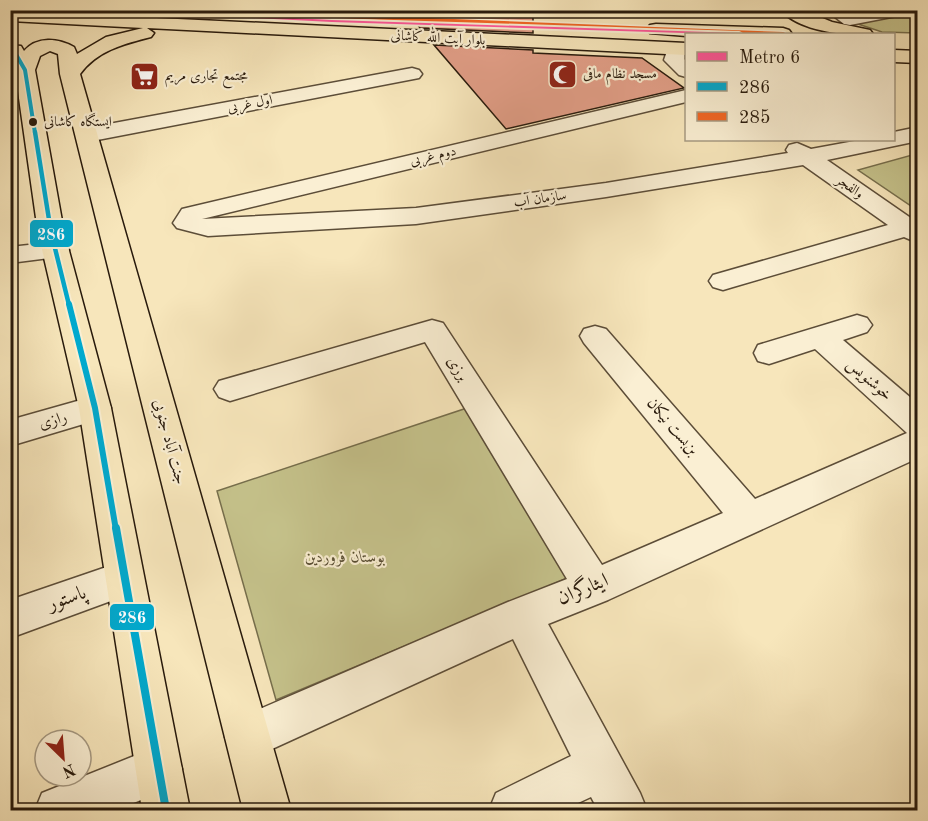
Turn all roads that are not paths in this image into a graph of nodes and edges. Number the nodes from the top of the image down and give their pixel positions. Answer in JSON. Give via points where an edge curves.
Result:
{"nodes":[{"id":1,"x":163,"y":10,"type":"edge"},
{"id":2,"x":774,"y":10,"type":"edge"},
{"id":3,"x":789,"y":10,"type":"edge"},
{"id":4,"x":834,"y":10,"type":"edge"},
{"id":5,"x":902,"y":10,"type":"edge"},
{"id":6,"x":397,"y":15,"type":"edge"},
{"id":7,"x":10,"y":16,"type":"edge"},
{"id":8,"x":245,"y":29,"type":"junction"},
{"id":9,"x":760,"y":33,"type":"edge"},
{"id":10,"x":858,"y":33,"type":"edge"},
{"id":11,"x":895,"y":41,"type":"edge"},
{"id":12,"x":682,"y":49,"type":"edge"},
{"id":13,"x":917,"y":53,"type":"edge"},
{"id":14,"x":895,"y":56,"type":"edge"},
{"id":15,"x":18,"y":57,"type":"edge"},
{"id":16,"x":685,"y":69,"type":"edge"},
{"id":17,"x":70,"y":74,"type":"junction"},
{"id":18,"x":412,"y":74,"type":"dead end"},
{"id":19,"x":685,"y":96,"type":"edge"},
{"id":20,"x":918,"y":134,"type":"edge"},
{"id":21,"x":87,"y":135,"type":"junction"},
{"id":22,"x":895,"y":138,"type":"edge"},
{"id":23,"x":783,"y":141,"type":"edge"},
{"id":24,"x":883,"y":141,"type":"edge"},
{"id":25,"x":807,"y":157,"type":"junction"},
{"id":26,"x":186,"y":223,"type":"joint"},
{"id":27,"x":912,"y":232,"type":"edge"},
{"id":28,"x":10,"y":234,"type":"edge"},
{"id":29,"x":54,"y":241,"type":"junction"},
{"id":30,"x":10,"y":255,"type":"edge"},
{"id":31,"x":723,"y":281,"type":"dead end"},
{"id":32,"x":857,"y":326,"type":"dead end"},
{"id":33,"x":595,"y":336,"type":"dead end"},
{"id":34,"x":821,"y":337,"type":"junction"},
{"id":35,"x":769,"y":353,"type":"dead end"},
{"id":36,"x":230,"y":389,"type":"dead end"},
{"id":37,"x":95,"y":408,"type":"junction"},
{"id":38,"x":918,"y":424,"type":"edge"},
{"id":39,"x":10,"y":433,"type":"edge"},
{"id":40,"x":918,"y":443,"type":"edge"},
{"id":41,"x":749,"y":518,"type":"junction"},
{"id":42,"x":124,"y":579,"type":"junction"},
{"id":43,"x":594,"y":587,"type":"junction"},
{"id":44,"x":522,"y":615,"type":"junction"},
{"id":45,"x":10,"y":619,"type":"edge"},
{"id":46,"x":248,"y":737,"type":"junction"},
{"id":47,"x":600,"y":767,"type":"junction"},
{"id":48,"x":163,"y":789,"type":"edge"},
{"id":49,"x":59,"y":810,"type":"edge"},
{"id":50,"x":267,"y":810,"type":"edge"},
{"id":51,"x":513,"y":810,"type":"edge"},
{"id":52,"x":623,"y":810,"type":"edge"}],
"edges":[{"from":1,"to":6,"type":"main road","name":"بلوار آیت الله کاشانی"},
{"from":2,"to":9,"type":"main road","via":[[774,24]]},
{"from":3,"to":10,"type":"main road","via":[[829,28]]},
{"from":4,"to":5,"type":"street","via":[[850,20]]},
{"from":6,"to":9,"type":"main road","name":"بلوار آیت الله کاشانی"},
{"from":7,"to":8,"type":"main road","name":"بلوار آیت الله کاشانی"},
{"from":8,"to":12,"type":"main road","name":"بلوار آیت الله کاشانی"},
{"from":8,"to":17,"type":"main road","via":[[174,29],[139,34],[103,44]]},
{"from":11,"to":13,"type":"main road"},
{"from":12,"to":16,"type":"street","via":[[674,60]]},
{"from":13,"to":14,"type":"main road"},
{"from":15,"to":17,"type":"main road","name":"جنت آباد جنوبی","via":[[37,48],[57,45],[67,51]]},
{"from":15,"to":29,"type":"main road"},
{"from":17,"to":21,"type":"main road","name":"جنت آباد جنوبی"},
{"from":18,"to":21,"type":"street","name":"اول غربی"},
{"from":19,"to":26,"type":"street","name":"دوم غربی","via":[[191,214]]},
{"from":20,"to":22,"type":"street","name":"سازمان آب"},
{"from":21,"to":46,"type":"main road","name":"جنت آباد جنوبی"},
{"from":23,"to":25,"type":"street","name":"والفجر"},
{"from":24,"to":25,"type":"street","name":"سازمان آب"},
{"from":25,"to":26,"type":"street","name":"سازمان آب","via":[[416,216],[208,228]]},
{"from":25,"to":27,"type":"street","name":"والفجر"},
{"from":27,"to":31,"type":"street"},
{"from":28,"to":29,"type":"street"},
{"from":29,"to":30,"type":"street"},
{"from":29,"to":37,"type":"main road"},
{"from":32,"to":34,"type":"street"},
{"from":33,"to":41,"type":"street","name":"بن‌بست نیکان"},
{"from":34,"to":35,"type":"street"},
{"from":34,"to":38,"type":"street","name":"خوشنویس"},
{"from":36,"to":43,"type":"street","name":"برزی","via":[[432,330]]},
{"from":37,"to":39,"type":"street","name":"رازی"},
{"from":37,"to":42,"type":"main road"},
{"from":40,"to":41,"type":"street","name":"ایثارگران"},
{"from":41,"to":43,"type":"street","name":"ایثارگران"},
{"from":42,"to":45,"type":"street","name":"پاستور"},
{"from":42,"to":48,"type":"main road"},
{"from":43,"to":44,"type":"street","name":"ایثارگران"},
{"from":44,"to":46,"type":"street","name":"ایثارگران"},
{"from":44,"to":47,"type":"street"},
{"from":46,"to":50,"type":"main road","name":"جنت آباد جنوبی"},
{"from":47,"to":51,"type":"street"},
{"from":47,"to":52,"type":"street"},
{"from":48,"to":49,"type":"street"}]}
